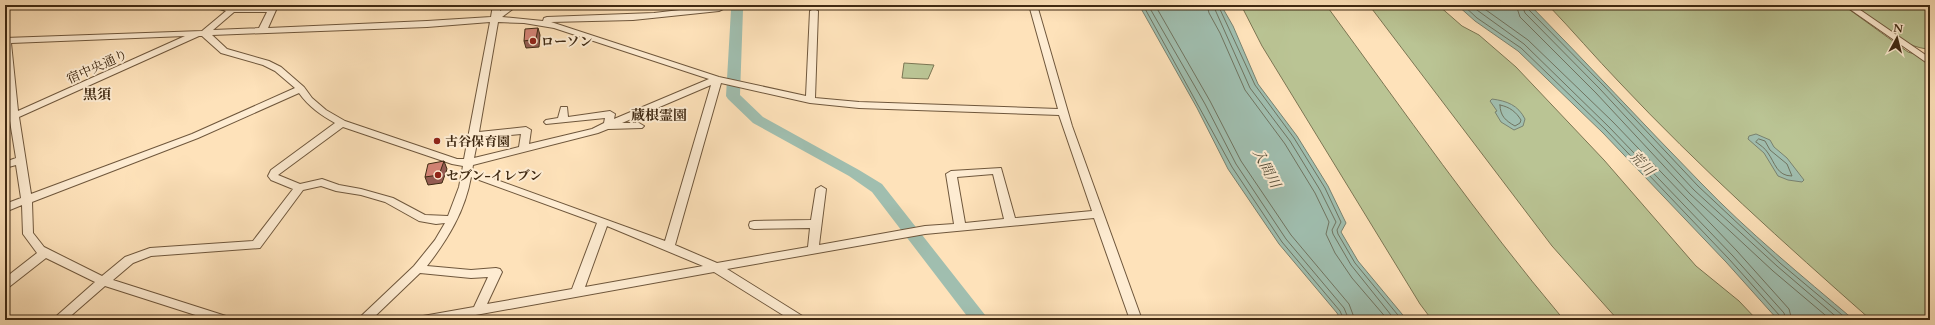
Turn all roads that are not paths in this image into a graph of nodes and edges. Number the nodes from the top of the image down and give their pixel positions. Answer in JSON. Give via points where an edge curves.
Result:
{"nodes":[{"id":1,"x":216,"y":5,"type":"edge"},
{"id":2,"x":497,"y":5,"type":"edge"},
{"id":3,"x":514,"y":5,"type":"edge"},
{"id":4,"x":719,"y":5,"type":"edge"},
{"id":5,"x":1033,"y":5,"type":"edge"},
{"id":6,"x":1848,"y":5,"type":"edge"},
{"id":7,"x":232,"y":10,"type":"junction"},
{"id":8,"x":814,"y":11,"type":"dead end"},
{"id":9,"x":495,"y":18,"type":"junction"},
{"id":10,"x":533,"y":21,"type":"junction"},
{"id":11,"x":262,"y":31,"type":"junction"},
{"id":12,"x":201,"y":34,"type":"junction"},
{"id":13,"x":6,"y":44,"type":"edge"},
{"id":14,"x":1930,"y":62,"type":"edge"},
{"id":15,"x":717,"y":79,"type":"junction"},
{"id":16,"x":301,"y":89,"type":"junction"},
{"id":17,"x":810,"y":100,"type":"junction"},
{"id":18,"x":564,"y":109,"type":"dead end"},
{"id":19,"x":1063,"y":112,"type":"junction"},
{"id":20,"x":10,"y":118,"type":"edge"},
{"id":21,"x":563,"y":120,"type":"junction"},
{"id":22,"x":342,"y":122,"type":"junction"},
{"id":23,"x":549,"y":122,"type":"dead end"},
{"id":24,"x":609,"y":126,"type":"junction"},
{"id":25,"x":639,"y":126,"type":"dead end"},
{"id":26,"x":473,"y":136,"type":"junction"},
{"id":27,"x":524,"y":149,"type":"junction"},
{"id":28,"x":21,"y":160,"type":"junction"},
{"id":29,"x":5,"y":165,"type":"edge"},
{"id":30,"x":467,"y":168,"type":"junction"},
{"id":31,"x":300,"y":188,"type":"junction"},
{"id":32,"x":821,"y":189,"type":"dead end"},
{"id":33,"x":27,"y":201,"type":"junction"},
{"id":34,"x":5,"y":208,"type":"edge"},
{"id":35,"x":1098,"y":214,"type":"junction"},
{"id":36,"x":452,"y":219,"type":"junction"},
{"id":37,"x":1010,"y":221,"type":"junction"},
{"id":38,"x":603,"y":222,"type":"junction"},
{"id":39,"x":816,"y":224,"type":"junction"},
{"id":40,"x":754,"y":225,"type":"dead end"},
{"id":41,"x":960,"y":226,"type":"junction"},
{"id":42,"x":669,"y":246,"type":"junction"},
{"id":43,"x":813,"y":249,"type":"junction"},
{"id":44,"x":45,"y":253,"type":"junction"},
{"id":45,"x":715,"y":267,"type":"junction"},
{"id":46,"x":418,"y":269,"type":"junction"},
{"id":47,"x":102,"y":281,"type":"junction"},
{"id":48,"x":5,"y":284,"type":"edge"},
{"id":49,"x":577,"y":292,"type":"junction"},
{"id":50,"x":478,"y":310,"type":"junction"},
{"id":51,"x":58,"y":320,"type":"edge"},
{"id":52,"x":225,"y":320,"type":"edge"},
{"id":53,"x":363,"y":320,"type":"edge"},
{"id":54,"x":423,"y":320,"type":"edge"},
{"id":55,"x":800,"y":320,"type":"edge"},
{"id":56,"x":1136,"y":320,"type":"edge"}],
"edges":[{"from":1,"to":7,"type":"street"},
{"from":2,"to":9,"type":"street"},
{"from":3,"to":9,"type":"street"},
{"from":4,"to":10,"type":"street","via":[[719,9],[674,15],[607,20]]},
{"from":5,"to":19,"type":"street"},
{"from":6,"to":14,"type":"street"},
{"from":7,"to":11,"type":"street","via":[[272,10]]},
{"from":7,"to":12,"type":"street"},
{"from":8,"to":17,"type":"street"},
{"from":9,"to":10,"type":"street"},
{"from":9,"to":11,"type":"street","via":[[427,24]]},
{"from":9,"to":26,"type":"street"},
{"from":10,"to":15,"type":"street","via":[[556,26]]},
{"from":11,"to":12,"type":"street"},
{"from":12,"to":13,"type":"street"},
{"from":12,"to":16,"type":"street","via":[[224,51],[278,69]]},
{"from":12,"to":20,"type":"street","name":"宿中央通り"},
{"from":13,"to":20,"type":"street"},
{"from":15,"to":17,"type":"street"},
{"from":15,"to":24,"type":"street"},
{"from":15,"to":42,"type":"street"},
{"from":16,"to":22,"type":"street","via":[[323,112]]},
{"from":16,"to":33,"type":"street","via":[[188,139]]},
{"from":17,"to":19,"type":"street","via":[[859,105]]},
{"from":18,"to":21,"type":"street"},
{"from":19,"to":35,"type":"street"},
{"from":20,"to":28,"type":"street"},
{"from":21,"to":23,"type":"street"},
{"from":21,"to":24,"type":"street","via":[[610,114]]},
{"from":22,"to":30,"type":"street"},
{"from":22,"to":31,"type":"street","via":[[275,172],[275,178]]},
{"from":24,"to":25,"type":"street"},
{"from":24,"to":27,"type":"street"},
{"from":26,"to":27,"type":"street","via":[[526,130]]},
{"from":26,"to":30,"type":"street"},
{"from":27,"to":30,"type":"street"},
{"from":28,"to":29,"type":"street"},
{"from":28,"to":33,"type":"street"},
{"from":30,"to":36,"type":"street","via":[[464,187]]},
{"from":30,"to":38,"type":"street"},
{"from":31,"to":36,"type":"street","via":[[322,182],[336,188],[389,200],[423,218]]},
{"from":31,"to":47,"type":"street","via":[[253,247],[193,248],[142,254],[129,260]]},
{"from":32,"to":39,"type":"street"},
{"from":33,"to":34,"type":"street"},
{"from":33,"to":44,"type":"street","via":[[28,234]]},
{"from":35,"to":37,"type":"street"},
{"from":35,"to":56,"type":"street"},
{"from":36,"to":46,"type":"street","via":[[439,243]]},
{"from":37,"to":41,"type":"street"},
{"from":37,"to":41,"type":"street","via":[[997,170],[951,174]]},
{"from":38,"to":42,"type":"street"},
{"from":38,"to":49,"type":"street"},
{"from":39,"to":40,"type":"street"},
{"from":39,"to":43,"type":"street"},
{"from":41,"to":43,"type":"street","via":[[901,233]]},
{"from":42,"to":45,"type":"street"},
{"from":43,"to":45,"type":"street"},
{"from":44,"to":47,"type":"street"},
{"from":44,"to":48,"type":"street"},
{"from":45,"to":49,"type":"street"},
{"from":45,"to":55,"type":"street"},
{"from":46,"to":50,"type":"street","via":[[470,274],[496,272]]},
{"from":46,"to":53,"type":"street"},
{"from":47,"to":51,"type":"street"},
{"from":47,"to":52,"type":"street"},
{"from":49,"to":50,"type":"street"},
{"from":50,"to":54,"type":"street"}]}
